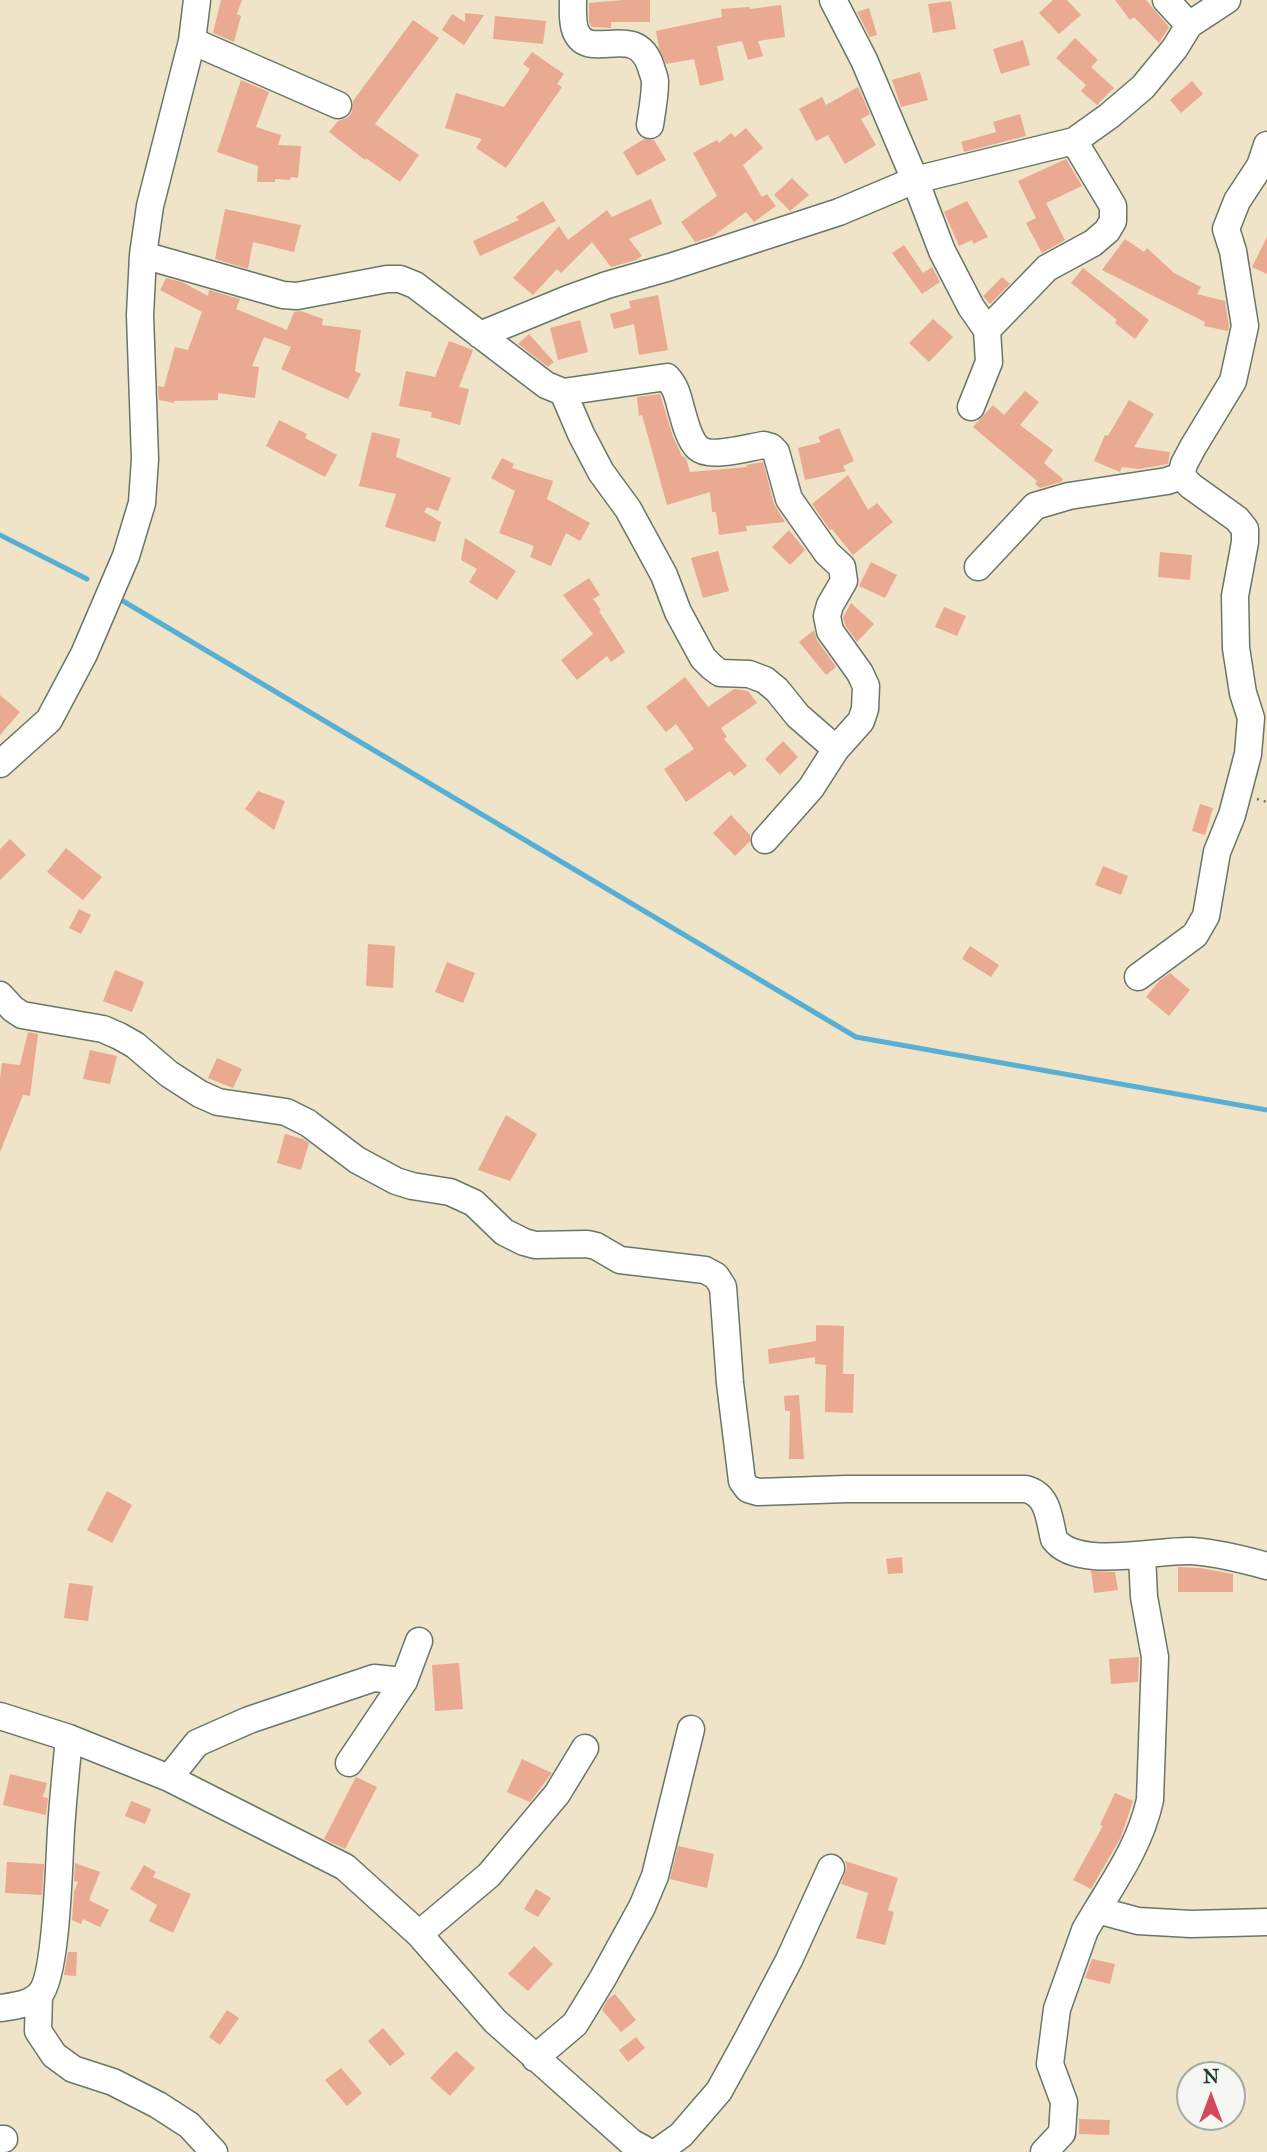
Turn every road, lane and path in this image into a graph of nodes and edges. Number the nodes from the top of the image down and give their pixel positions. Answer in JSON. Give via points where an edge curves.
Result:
{"nodes":[{"id":1,"x":197,"y":0,"type":"edge"},
{"id":2,"x":573,"y":0,"type":"edge"},
{"id":3,"x":833,"y":0,"type":"edge"},
{"id":4,"x":1166,"y":0,"type":"edge"},
{"id":5,"x":1227,"y":0,"type":"edge"},
{"id":6,"x":1189,"y":25,"type":"junction"},
{"id":7,"x":192,"y":41,"type":"junction"},
{"id":8,"x":338,"y":105,"type":"dead end"},
{"id":9,"x":650,"y":125,"type":"dead end"},
{"id":10,"x":1074,"y":141,"type":"junction"},
{"id":11,"x":1267,"y":145,"type":"edge"},
{"id":12,"x":915,"y":180,"type":"junction"},
{"id":13,"x":143,"y":256,"type":"junction"},
{"id":14,"x":987,"y":330,"type":"junction"},
{"id":15,"x":480,"y":335,"type":"junction"},
{"id":16,"x":563,"y":392,"type":"junction"},
{"id":17,"x":971,"y":407,"type":"dead end"},
{"id":18,"x":1181,"y":476,"type":"junction"},
{"id":19,"x":978,"y":566,"type":"dead end"},
{"id":20,"x":836,"y":749,"type":"junction"},
{"id":21,"x":0,"y":764,"type":"edge"},
{"id":22,"x":765,"y":840,"type":"dead end"},
{"id":23,"x":1138,"y":977,"type":"dead end"},
{"id":24,"x":0,"y":995,"type":"edge"},
{"id":25,"x":1142,"y":1555,"type":"junction"},
{"id":26,"x":1267,"y":1566,"type":"edge"},
{"id":27,"x":419,"y":1641,"type":"dead end"},
{"id":28,"x":404,"y":1681,"type":"junction"},
{"id":29,"x":0,"y":1716,"type":"edge"},
{"id":30,"x":691,"y":1729,"type":"dead end"},
{"id":31,"x":69,"y":1738,"type":"junction"},
{"id":32,"x":585,"y":1748,"type":"dead end"},
{"id":33,"x":349,"y":1763,"type":"dead end"},
{"id":34,"x":169,"y":1778,"type":"junction"},
{"id":35,"x":831,"y":1868,"type":"dead end"},
{"id":36,"x":1097,"y":1910,"type":"junction"},
{"id":37,"x":1267,"y":1922,"type":"edge"},
{"id":38,"x":419,"y":1934,"type":"junction"},
{"id":39,"x":39,"y":1995,"type":"junction"},
{"id":40,"x":0,"y":2008,"type":"edge"},
{"id":41,"x":535,"y":2058,"type":"junction"},
{"id":42,"x":636,"y":2149,"type":"edge"},
{"id":43,"x":214,"y":2152,"type":"edge"},
{"id":44,"x":657,"y":2152,"type":"edge"},
{"id":45,"x":1044,"y":2152,"type":"edge"}],
"edges":[{"from":1,"to":7,"type":"street"},
{"from":2,"to":9,"type":"street","via":[[579,37],[588,44],[632,44],[648,59],[655,80]]},
{"from":3,"to":12,"type":"street"},
{"from":4,"to":6,"type":"street"},
{"from":5,"to":6,"type":"street"},
{"from":6,"to":10,"type":"street","via":[[1143,87]]},
{"from":7,"to":8,"type":"street"},
{"from":7,"to":13,"type":"street","via":[[150,206]]},
{"from":10,"to":12,"type":"street"},
{"from":10,"to":14,"type":"street","via":[[1113,206],[1113,221],[1093,243],[1047,268]]},
{"from":11,"to":18,"type":"street","via":[[1226,229],[1245,326],[1233,381]]},
{"from":12,"to":14,"type":"street","via":[[942,251]]},
{"from":12,"to":15,"type":"street","via":[[839,212],[594,289]]},
{"from":13,"to":15,"type":"street","via":[[283,295],[400,279],[415,285]]},
{"from":13,"to":21,"type":"street","via":[[142,503],[126,556],[84,654],[49,720]]},
{"from":14,"to":17,"type":"street","via":[[989,362]]},
{"from":15,"to":16,"type":"street","via":[[546,385]]},
{"from":16,"to":20,"type":"street","via":[[601,472],[628,509],[664,575],[703,658],[720,673],[765,680]]},
{"from":16,"to":20,"type":"street","via":[[667,377],[676,386],[683,417],[701,451],[764,445],[776,452],[789,499],[842,567],[844,581],[827,616],[830,631],[860,673],[866,698],[861,721]]},
{"from":18,"to":19,"type":"street","via":[[1035,506]]},
{"from":18,"to":23,"type":"street","via":[[1245,529],[1235,596],[1236,648],[1251,718],[1248,754],[1217,852],[1206,916],[1195,935]]},
{"from":20,"to":22,"type":"street","via":[[811,788]]},
{"from":24,"to":25,"type":"street","via":[[22,1015],[119,1035],[176,1079],[219,1102],[286,1112],[396,1181],[450,1192],[474,1203],[504,1232],[524,1242],[587,1244],[620,1260],[713,1273],[723,1287],[739,1463],[742,1481],[750,1490],[1026,1489],[1043,1499],[1060,1546],[1091,1555]]},
{"from":25,"to":26,"type":"street","via":[[1188,1551]]},
{"from":25,"to":36,"type":"street","via":[[1155,1657],[1150,1800],[1130,1857]]},
{"from":27,"to":28,"type":"street"},
{"from":28,"to":33,"type":"street"},
{"from":28,"to":34,"type":"street","via":[[374,1678],[249,1720],[197,1743]]},
{"from":29,"to":31,"type":"street"},
{"from":30,"to":41,"type":"street","via":[[655,1876],[642,1907],[575,2024]]},
{"from":31,"to":34,"type":"street"},
{"from":31,"to":39,"type":"street","via":[[58,1901],[47,1982]]},
{"from":32,"to":38,"type":"street","via":[[557,1794],[489,1875]]},
{"from":34,"to":38,"type":"street","via":[[345,1867]]},
{"from":35,"to":44,"type":"street","via":[[789,1960],[719,2091],[681,2135]]},
{"from":36,"to":37,"type":"street","via":[[1138,1921]]},
{"from":36,"to":45,"type":"street","via":[[1085,1930],[1057,2010],[1050,2064],[1064,2102],[1062,2133]]},
{"from":38,"to":41,"type":"street","via":[[495,2021]]},
{"from":39,"to":40,"type":"street","via":[[21,2006]]},
{"from":39,"to":43,"type":"street","via":[[38,2031],[54,2055],[73,2069],[113,2082],[158,2105],[189,2125]]},
{"from":41,"to":42,"type":"street"}]}
